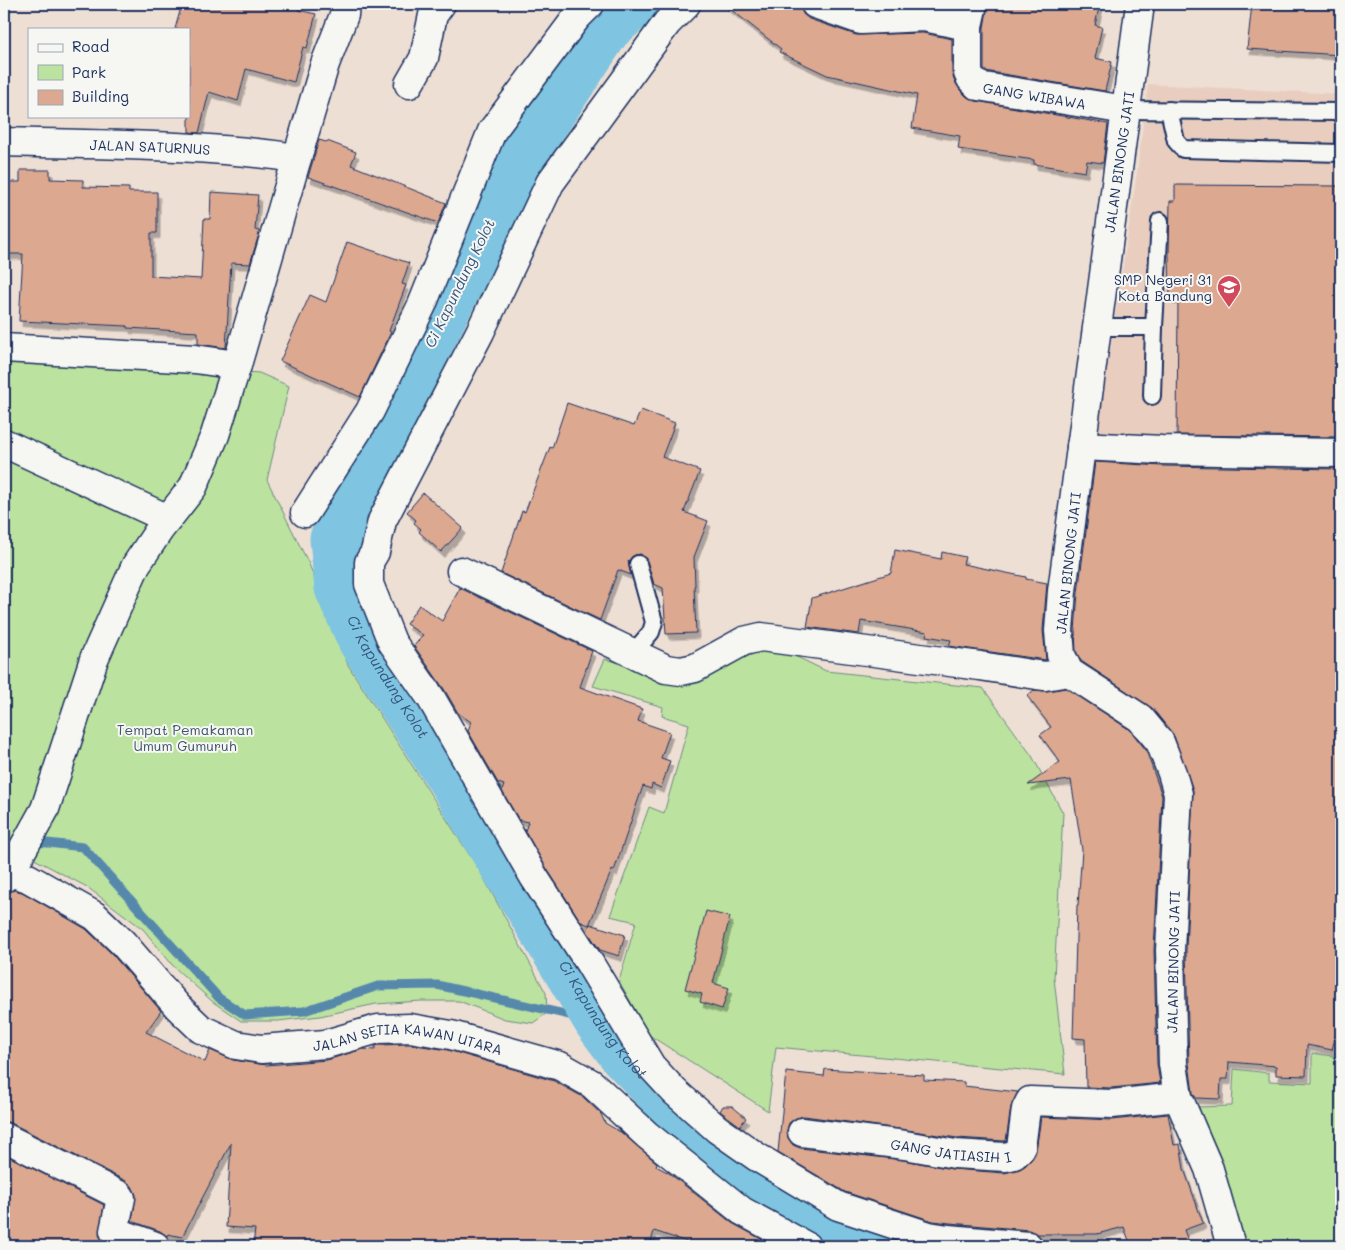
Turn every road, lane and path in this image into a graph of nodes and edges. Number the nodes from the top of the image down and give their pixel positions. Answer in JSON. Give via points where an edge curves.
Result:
{"nodes":[{"id":1,"x":345,"y":4,"type":"edge"},
{"id":2,"x":441,"y":4,"type":"edge"},
{"id":3,"x":590,"y":4,"type":"edge"},
{"id":4,"x":686,"y":4,"type":"edge"},
{"id":5,"x":815,"y":4,"type":"edge"},
{"id":6,"x":1140,"y":4,"type":"edge"},
{"id":7,"x":970,"y":15,"type":"edge"},
{"id":8,"x":409,"y":84,"type":"dead end"},
{"id":9,"x":1126,"y":110,"type":"junction"},
{"id":10,"x":1169,"y":110,"type":"junction"},
{"id":11,"x":1341,"y":112,"type":"edge"},
{"id":12,"x":4,"y":142,"type":"edge"},
{"id":13,"x":1341,"y":153,"type":"edge"},
{"id":14,"x":297,"y":158,"type":"junction"},
{"id":15,"x":1160,"y":221,"type":"dead end"},
{"id":16,"x":1097,"y":327,"type":"junction"},
{"id":17,"x":1154,"y":327,"type":"junction"},
{"id":18,"x":4,"y":348,"type":"edge"},
{"id":19,"x":237,"y":365,"type":"junction"},
{"id":20,"x":1152,"y":396,"type":"dead end"},
{"id":21,"x":4,"y":442,"type":"edge"},
{"id":22,"x":1081,"y":446,"type":"junction"},
{"id":23,"x":1341,"y":453,"type":"edge"},
{"id":24,"x":305,"y":513,"type":"dead end"},
{"id":25,"x":168,"y":519,"type":"junction"},
{"id":26,"x":638,"y":564,"type":"dead end"},
{"id":27,"x":461,"y":570,"type":"dead end"},
{"id":28,"x":625,"y":650,"type":"junction"},
{"id":29,"x":1069,"y":672,"type":"junction"},
{"id":30,"x":10,"y":870,"type":"edge"},
{"id":31,"x":1178,"y":1097,"type":"junction"},
{"id":32,"x":802,"y":1132,"type":"dead end"},
{"id":33,"x":4,"y":1137,"type":"edge"},
{"id":34,"x":155,"y":1246,"type":"edge"},
{"id":35,"x":806,"y":1246,"type":"edge"},
{"id":36,"x":1028,"y":1246,"type":"edge"},
{"id":37,"x":1231,"y":1246,"type":"edge"}],
"edges":[{"from":1,"to":14,"type":"street"},
{"from":2,"to":8,"type":"street","via":[[433,15],[424,58]]},
{"from":3,"to":24,"type":"street","via":[[492,131],[422,305],[370,410]]},
{"from":4,"to":36,"type":"street","via":[[667,23],[550,183],[480,332],[382,521],[375,552],[369,562],[369,584],[392,642],[431,698],[534,877],[650,1066],[674,1091],[717,1129],[838,1206],[929,1236]]},
{"from":5,"to":7,"type":"street","via":[[861,20]]},
{"from":6,"to":9,"type":"street","name":"JALAN BINONG JATI"},
{"from":7,"to":9,"type":"street","name":"GANG WIBAWA","via":[[968,73],[978,86]]},
{"from":9,"to":10,"type":"lane"},
{"from":9,"to":16,"type":"street","name":"JALAN BINONG JATI"},
{"from":10,"to":11,"type":"lane"},
{"from":10,"to":13,"type":"lane","via":[[1176,141],[1182,149]]},
{"from":12,"to":14,"type":"street","name":"JALAN SATURNUS","via":[[184,147]]},
{"from":14,"to":19,"type":"street"},
{"from":15,"to":17,"type":"lane"},
{"from":16,"to":17,"type":"lane"},
{"from":16,"to":22,"type":"street","name":"JALAN BINONG JATI"},
{"from":17,"to":20,"type":"lane"},
{"from":18,"to":19,"type":"street","via":[[195,359]]},
{"from":19,"to":25,"type":"street","via":[[215,435],[193,487]]},
{"from":21,"to":25,"type":"street"},
{"from":22,"to":23,"type":"street"},
{"from":22,"to":29,"type":"street","name":"JALAN BINONG JATI","via":[[1059,631],[1061,655]]},
{"from":25,"to":30,"type":"street","via":[[136,565],[94,660],[45,809]]},
{"from":26,"to":28,"type":"lane","via":[[654,622],[652,632],[640,645]]},
{"from":27,"to":28,"type":"street"},
{"from":28,"to":29,"type":"street","via":[[666,669],[681,671],[695,668],[744,640],[761,637],[1045,676]]},
{"from":29,"to":31,"type":"street","name":"JALAN BINONG JATI","via":[[1140,718],[1160,742],[1178,794],[1170,950],[1173,1064]]},
{"from":30,"to":35,"type":"street","name":"JALAN SETIA KAWAN UTARA","via":[[95,916],[201,1029],[236,1045],[261,1050],[326,1044],[378,1029],[410,1028],[451,1035],[560,1066],[592,1084],[647,1135],[742,1211]]},
{"from":31,"to":32,"type":"street","name":"GANG JATIASIH I","via":[[1112,1104],[1030,1101],[1021,1148],[1005,1157],[955,1154]]},
{"from":31,"to":37,"type":"street","name":"JALAN BINONG JATI","via":[[1209,1169]]},
{"from":33,"to":34,"type":"street","via":[[119,1195],[114,1231]]}]}
